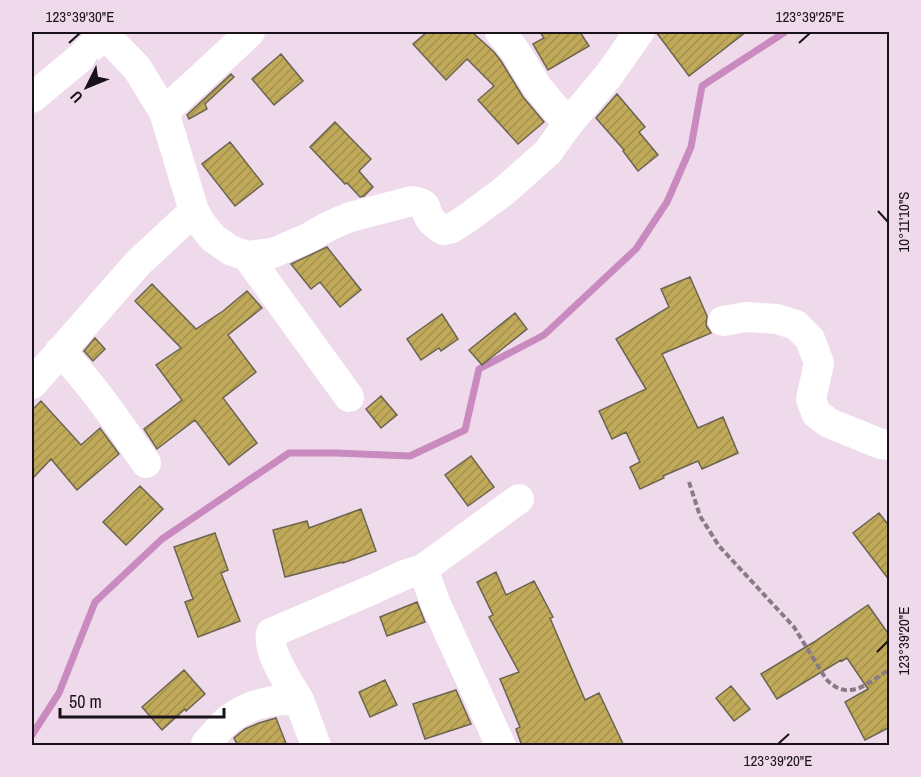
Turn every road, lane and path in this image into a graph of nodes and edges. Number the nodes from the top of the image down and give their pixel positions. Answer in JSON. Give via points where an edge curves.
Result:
{"nodes":[{"id":1,"x":250,"y":32,"type":"edge"},
{"id":2,"x":500,"y":32,"type":"edge"},
{"id":3,"x":639,"y":32,"type":"edge"},
{"id":4,"x":103,"y":33,"type":"edge"},
{"id":5,"x":32,"y":98,"type":"edge"},
{"id":6,"x":164,"y":112,"type":"junction"},
{"id":7,"x":568,"y":124,"type":"junction"},
{"id":8,"x":194,"y":211,"type":"junction"},
{"id":9,"x":247,"y":256,"type":"junction"},
{"id":10,"x":723,"y":321,"type":"dead end"},
{"id":11,"x":60,"y":351,"type":"junction"},
{"id":12,"x":32,"y":384,"type":"edge"},
{"id":13,"x":349,"y":398,"type":"dead end"},
{"id":14,"x":890,"y":444,"type":"edge"},
{"id":15,"x":146,"y":464,"type":"dead end"},
{"id":16,"x":688,"y":482,"type":"dead end"},
{"id":17,"x":519,"y":499,"type":"dead end"},
{"id":18,"x":423,"y":569,"type":"junction"},
{"id":19,"x":890,"y":669,"type":"edge"},
{"id":20,"x":299,"y":700,"type":"junction"},
{"id":21,"x":206,"y":744,"type":"dead end"},
{"id":22,"x":316,"y":746,"type":"edge"},
{"id":23,"x":501,"y":746,"type":"edge"}],
"edges":[{"from":1,"to":6,"type":"street"},
{"from":2,"to":7,"type":"street"},
{"from":3,"to":7,"type":"street"},
{"from":4,"to":5,"type":"street"},
{"from":4,"to":6,"type":"street","via":[[137,68]]},
{"from":6,"to":8,"type":"street"},
{"from":7,"to":9,"type":"street","via":[[548,152],[504,191],[452,228],[443,230],[429,218],[422,203],[412,201],[350,217],[273,253]]},
{"from":8,"to":9,"type":"street","via":[[213,238]]},
{"from":8,"to":11,"type":"street","via":[[138,263]]},
{"from":9,"to":13,"type":"street"},
{"from":10,"to":14,"type":"street","via":[[746,317],[796,325],[810,339],[819,363],[811,399],[816,413],[829,423]]},
{"from":11,"to":12,"type":"street"},
{"from":11,"to":15,"type":"street","via":[[110,411]]},
{"from":16,"to":19,"type":"path","via":[[700,516],[719,546],[794,627],[832,686],[840,690],[858,689]]},
{"from":17,"to":18,"type":"street"},
{"from":18,"to":20,"type":"street","via":[[271,633],[271,646],[283,676]]},
{"from":18,"to":23,"type":"street"},
{"from":20,"to":21,"type":"street","via":[[264,703],[244,710],[227,721]]},
{"from":20,"to":22,"type":"street"}]}
